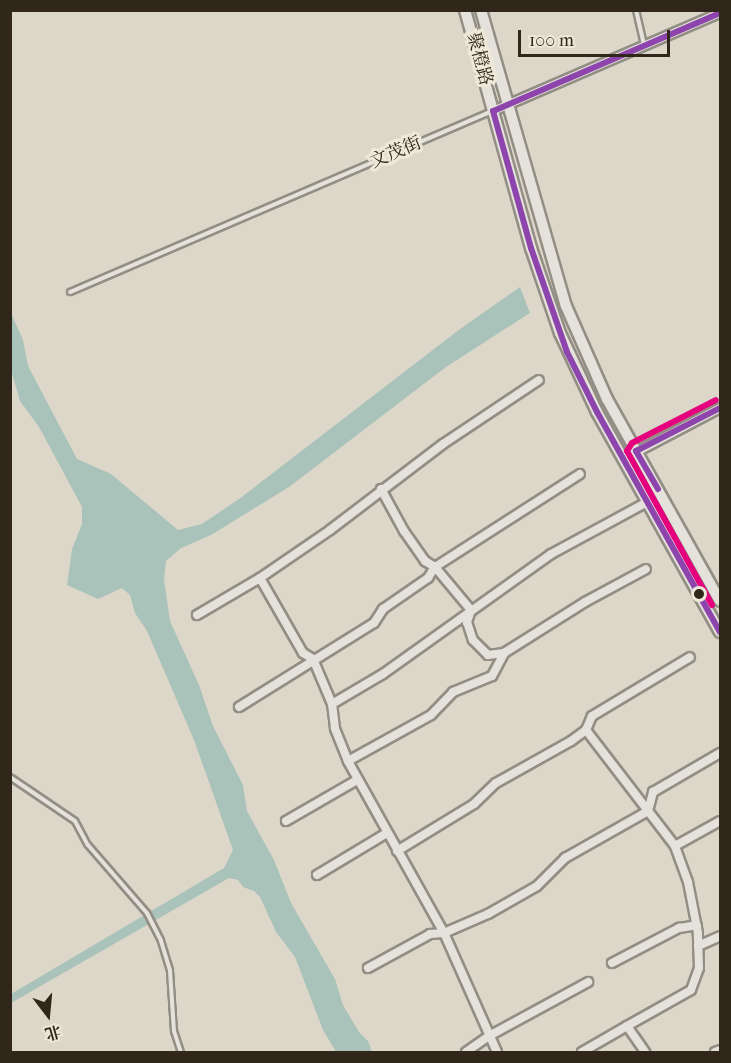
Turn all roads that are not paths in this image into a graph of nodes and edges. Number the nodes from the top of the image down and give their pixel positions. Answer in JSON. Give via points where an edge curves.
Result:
{"nodes":[{"id":1,"x":465,"y":10,"type":"edge"},
{"id":2,"x":481,"y":10,"type":"edge"},
{"id":3,"x":636,"y":10,"type":"edge"},
{"id":4,"x":720,"y":13,"type":"edge"},
{"id":5,"x":645,"y":46,"type":"junction"},
{"id":6,"x":507,"y":105,"type":"junction"},
{"id":7,"x":493,"y":111,"type":"junction"},
{"id":8,"x":70,"y":292,"type":"dead end"},
{"id":9,"x":539,"y":380,"type":"dead end"},
{"id":10,"x":720,"y":408,"type":"edge"},
{"id":11,"x":636,"y":451,"type":"junction"},
{"id":12,"x":623,"y":459,"type":"junction"},
{"id":13,"x":580,"y":474,"type":"dead end"},
{"id":14,"x":381,"y":489,"type":"junction"},
{"id":15,"x":647,"y":502,"type":"junction"},
{"id":16,"x":435,"y":567,"type":"junction"},
{"id":17,"x":646,"y":569,"type":"dead end"},
{"id":18,"x":260,"y":578,"type":"junction"},
{"id":19,"x":720,"y":601,"type":"edge"},
{"id":20,"x":471,"y":610,"type":"junction"},
{"id":21,"x":196,"y":615,"type":"dead end"},
{"id":22,"x":720,"y":632,"type":"edge"},
{"id":23,"x":504,"y":653,"type":"junction"},
{"id":24,"x":690,"y":657,"type":"dead end"},
{"id":25,"x":313,"y":659,"type":"junction"},
{"id":26,"x":332,"y":704,"type":"junction"},
{"id":27,"x":239,"y":707,"type":"dead end"},
{"id":28,"x":586,"y":730,"type":"junction"},
{"id":29,"x":720,"y":753,"type":"edge"},
{"id":30,"x":348,"y":761,"type":"junction"},
{"id":31,"x":10,"y":777,"type":"edge"},
{"id":32,"x":357,"y":780,"type":"junction"},
{"id":33,"x":648,"y":810,"type":"junction"},
{"id":34,"x":286,"y":821,"type":"dead end"},
{"id":35,"x":720,"y":821,"type":"edge"},
{"id":36,"x":387,"y":833,"type":"junction"},
{"id":37,"x":675,"y":846,"type":"junction"},
{"id":38,"x":397,"y":851,"type":"junction"},
{"id":39,"x":317,"y":875,"type":"dead end"},
{"id":40,"x":696,"y":925,"type":"junction"},
{"id":41,"x":444,"y":933,"type":"junction"},
{"id":42,"x":720,"y":936,"type":"edge"},
{"id":43,"x":698,"y":946,"type":"junction"},
{"id":44,"x":612,"y":963,"type":"dead end"},
{"id":45,"x":368,"y":968,"type":"dead end"},
{"id":46,"x":588,"y":982,"type":"dead end"},
{"id":47,"x":627,"y":1026,"type":"junction"},
{"id":48,"x":489,"y":1036,"type":"junction"},
{"id":49,"x":720,"y":1050,"type":"edge"},
{"id":50,"x":181,"y":1053,"type":"edge"},
{"id":51,"x":466,"y":1053,"type":"edge"},
{"id":52,"x":496,"y":1053,"type":"edge"},
{"id":53,"x":582,"y":1053,"type":"edge"},
{"id":54,"x":645,"y":1053,"type":"edge"},
{"id":55,"x":716,"y":1053,"type":"edge"}],
"edges":[{"from":1,"to":7,"type":"street","name":"聚橙路"},
{"from":2,"to":6,"type":"street","name":"聚橙路"},
{"from":3,"to":5,"type":"lane"},
{"from":4,"to":5,"type":"street","name":"文茂街"},
{"from":5,"to":6,"type":"street","name":"文茂街"},
{"from":6,"to":7,"type":"street","name":"文茂街"},
{"from":6,"to":11,"type":"street","name":"聚橙路","via":[[566,306],[594,373]]},
{"from":7,"to":8,"type":"lane","name":"文茂街"},
{"from":7,"to":12,"type":"street","name":"聚橙路","via":[[553,316],[576,371]]},
{"from":9,"to":14,"type":"street"},
{"from":10,"to":11,"type":"street"},
{"from":11,"to":12,"type":"street"},
{"from":11,"to":19,"type":"street","name":"聚橙路"},
{"from":12,"to":15,"type":"street","name":"聚橙路"},
{"from":13,"to":16,"type":"street"},
{"from":14,"to":16,"type":"street","via":[[404,531],[425,561]]},
{"from":14,"to":18,"type":"street"},
{"from":15,"to":20,"type":"street","via":[[551,554]]},
{"from":15,"to":22,"type":"street","name":"聚橙路"},
{"from":16,"to":20,"type":"street"},
{"from":16,"to":25,"type":"street","via":[[428,578],[383,609],[374,623]]},
{"from":17,"to":23,"type":"street"},
{"from":18,"to":21,"type":"street"},
{"from":18,"to":25,"type":"street","via":[[303,653]]},
{"from":20,"to":23,"type":"street","via":[[467,622],[473,640],[488,656]]},
{"from":20,"to":26,"type":"street","via":[[383,674]]},
{"from":23,"to":30,"type":"street","via":[[492,676],[453,692],[431,715]]},
{"from":24,"to":28,"type":"street","via":[[592,716]]},
{"from":25,"to":26,"type":"street"},
{"from":25,"to":27,"type":"street"},
{"from":26,"to":30,"type":"street","via":[[335,728]]},
{"from":28,"to":33,"type":"street"},
{"from":28,"to":38,"type":"street","via":[[496,783],[474,804]]},
{"from":29,"to":33,"type":"street","via":[[653,792]]},
{"from":30,"to":32,"type":"street"},
{"from":31,"to":50,"type":"lane","via":[[75,821],[88,845],[147,913],[162,941],[170,971],[174,1031]]},
{"from":32,"to":34,"type":"street"},
{"from":32,"to":36,"type":"street"},
{"from":33,"to":37,"type":"street"},
{"from":33,"to":41,"type":"street","via":[[565,858],[537,886]]},
{"from":35,"to":37,"type":"street"},
{"from":36,"to":38,"type":"street"},
{"from":36,"to":39,"type":"street"},
{"from":37,"to":40,"type":"street","via":[[688,882]]},
{"from":38,"to":41,"type":"street"},
{"from":40,"to":43,"type":"street"},
{"from":40,"to":44,"type":"street","via":[[679,927]]},
{"from":41,"to":45,"type":"street","via":[[430,934]]},
{"from":41,"to":48,"type":"street"},
{"from":42,"to":43,"type":"street"},
{"from":43,"to":47,"type":"street","via":[[699,968],[691,990]]},
{"from":46,"to":48,"type":"street"},
{"from":47,"to":53,"type":"street"},
{"from":47,"to":54,"type":"street"},
{"from":48,"to":51,"type":"street"},
{"from":48,"to":52,"type":"street"},
{"from":49,"to":55,"type":"street"}]}
